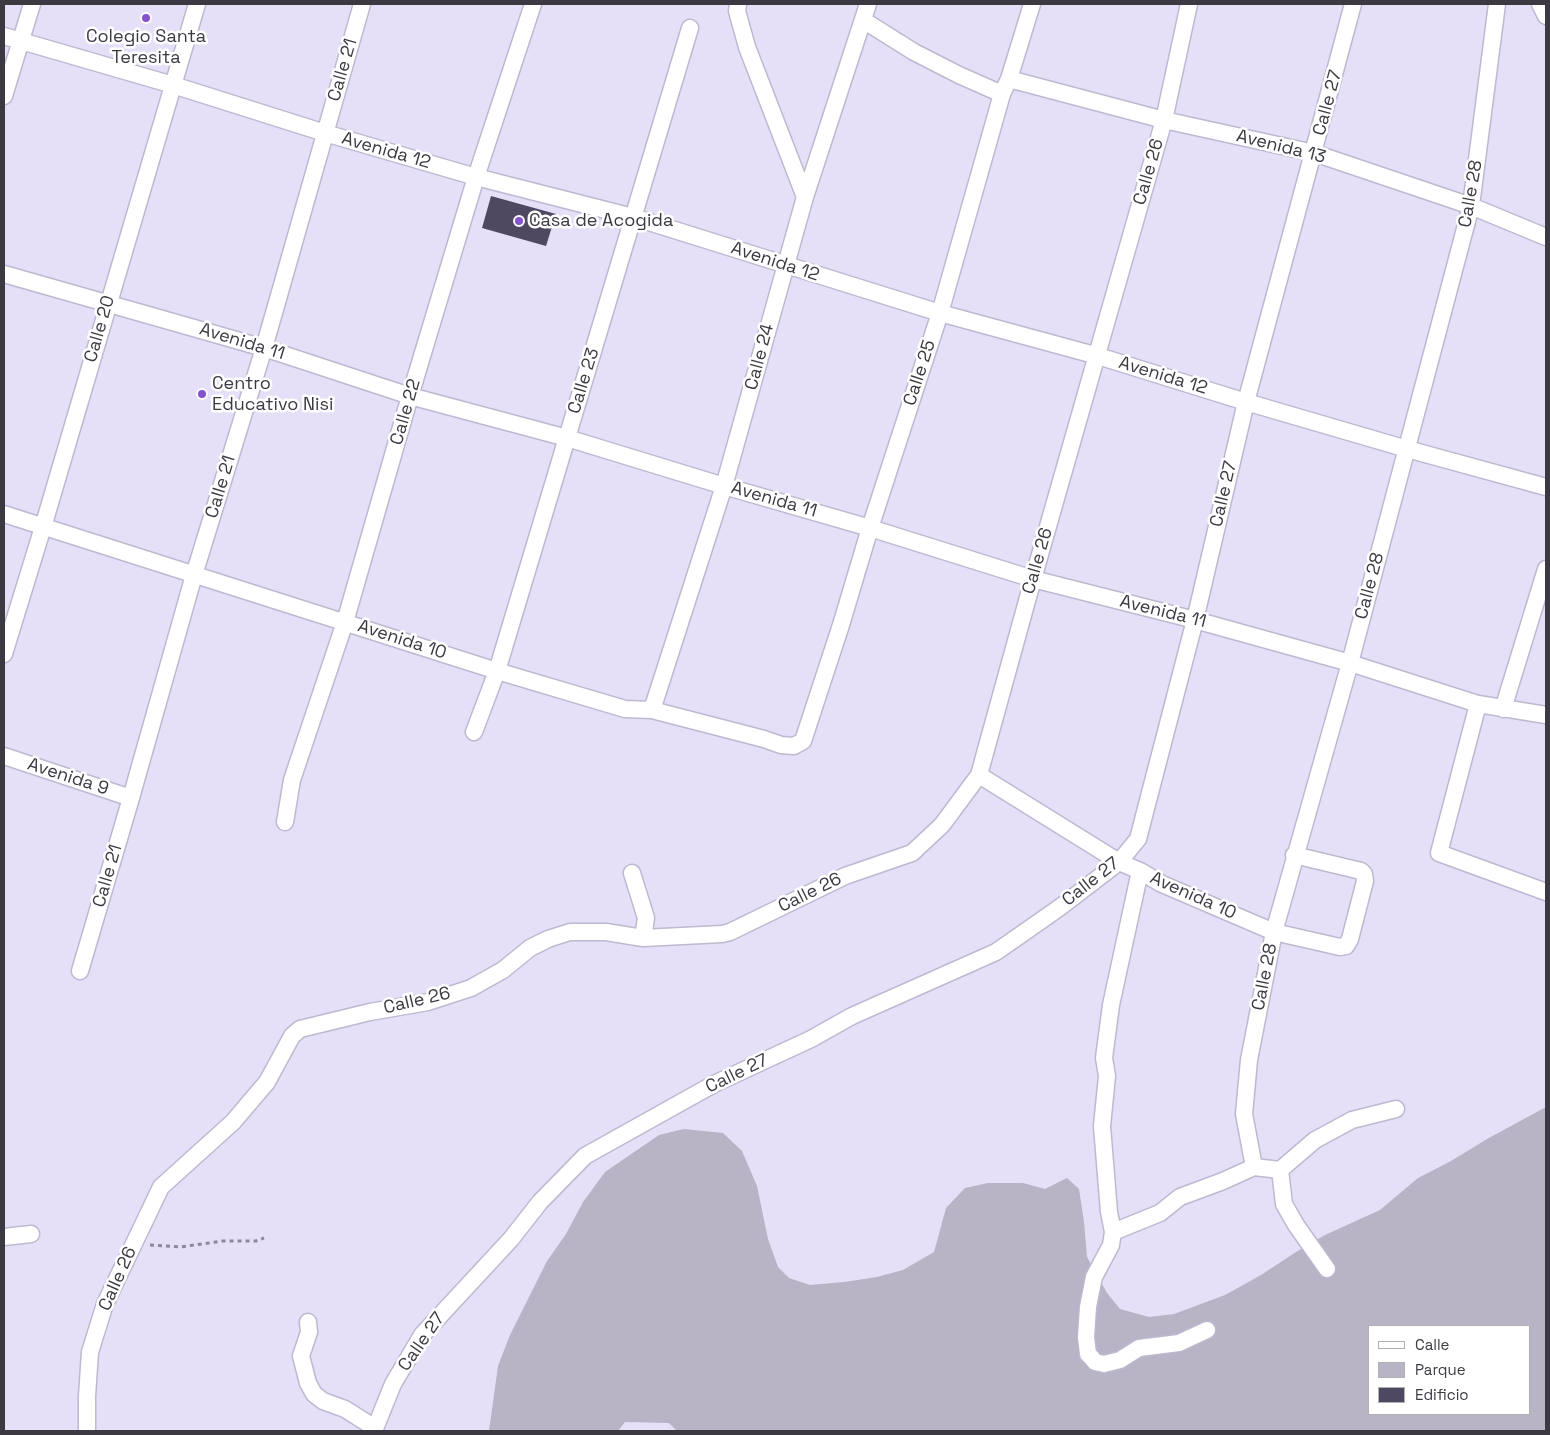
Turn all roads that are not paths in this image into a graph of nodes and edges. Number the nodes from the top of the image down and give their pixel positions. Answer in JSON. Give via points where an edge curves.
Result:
{"nodes":[{"id":1,"x":32,"y":4,"type":"edge"},
{"id":2,"x":197,"y":4,"type":"edge"},
{"id":3,"x":362,"y":4,"type":"edge"},
{"id":4,"x":533,"y":4,"type":"edge"},
{"id":5,"x":725,"y":4,"type":"edge"},
{"id":6,"x":738,"y":4,"type":"edge"},
{"id":7,"x":868,"y":4,"type":"edge"},
{"id":8,"x":1032,"y":4,"type":"edge"},
{"id":9,"x":1189,"y":4,"type":"edge"},
{"id":10,"x":1353,"y":4,"type":"edge"},
{"id":11,"x":1497,"y":4,"type":"edge"},
{"id":12,"x":1540,"y":4,"type":"edge"},
{"id":13,"x":1546,"y":16,"type":"edge"},
{"id":14,"x":863,"y":20,"type":"junction"},
{"id":15,"x":690,"y":28,"type":"dead end"},
{"id":16,"x":4,"y":36,"type":"edge"},
{"id":17,"x":20,"y":41,"type":"junction"},
{"id":18,"x":747,"y":47,"type":"junction"},
{"id":19,"x":173,"y":85,"type":"junction"},
{"id":20,"x":1005,"y":86,"type":"junction"},
{"id":21,"x":4,"y":96,"type":"edge"},
{"id":22,"x":1164,"y":120,"type":"junction"},
{"id":23,"x":325,"y":133,"type":"junction"},
{"id":24,"x":1314,"y":153,"type":"junction"},
{"id":25,"x":476,"y":177,"type":"junction"},
{"id":26,"x":805,"y":197,"type":"junction"},
{"id":27,"x":1472,"y":206,"type":"junction"},
{"id":28,"x":633,"y":216,"type":"junction"},
{"id":29,"x":1546,"y":237,"type":"edge"},
{"id":30,"x":785,"y":265,"type":"junction"},
{"id":31,"x":4,"y":274,"type":"edge"},
{"id":32,"x":108,"y":303,"type":"junction"},
{"id":33,"x":940,"y":313,"type":"junction"},
{"id":34,"x":264,"y":348,"type":"junction"},
{"id":35,"x":1098,"y":356,"type":"junction"},
{"id":36,"x":410,"y":396,"type":"junction"},
{"id":37,"x":1246,"y":402,"type":"junction"},
{"id":38,"x":567,"y":438,"type":"junction"},
{"id":39,"x":1407,"y":449,"type":"junction"},
{"id":40,"x":724,"y":486,"type":"junction"},
{"id":41,"x":1546,"y":487,"type":"edge"},
{"id":42,"x":4,"y":514,"type":"edge"},
{"id":43,"x":43,"y":527,"type":"junction"},
{"id":44,"x":870,"y":528,"type":"junction"},
{"id":45,"x":1546,"y":569,"type":"edge"},
{"id":46,"x":194,"y":575,"type":"junction"},
{"id":47,"x":1033,"y":579,"type":"junction"},
{"id":48,"x":1195,"y":620,"type":"junction"},
{"id":49,"x":345,"y":622,"type":"junction"},
{"id":50,"x":4,"y":654,"type":"edge"},
{"id":51,"x":1350,"y":663,"type":"junction"},
{"id":52,"x":497,"y":671,"type":"junction"},
{"id":53,"x":1478,"y":704,"type":"junction"},
{"id":54,"x":1503,"y":709,"type":"junction"},
{"id":55,"x":652,"y":710,"type":"junction"},
{"id":56,"x":1546,"y":715,"type":"edge"},
{"id":57,"x":474,"y":732,"type":"dead end"},
{"id":58,"x":803,"y":741,"type":"joint"},
{"id":59,"x":4,"y":756,"type":"edge"},
{"id":60,"x":979,"y":775,"type":"junction"},
{"id":61,"x":131,"y":798,"type":"junction"},
{"id":62,"x":285,"y":822,"type":"dead end"},
{"id":63,"x":1294,"y":856,"type":"junction"},
{"id":64,"x":1119,"y":862,"type":"junction"},
{"id":65,"x":1140,"y":871,"type":"junction"},
{"id":66,"x":632,"y":873,"type":"dead end"},
{"id":67,"x":1546,"y":892,"type":"edge"},
{"id":68,"x":1274,"y":932,"type":"junction"},
{"id":69,"x":643,"y":938,"type":"junction"},
{"id":70,"x":80,"y":970,"type":"dead end"},
{"id":71,"x":1396,"y":1109,"type":"dead end"},
{"id":72,"x":1254,"y":1168,"type":"junction"},
{"id":73,"x":1280,"y":1170,"type":"junction"},
{"id":74,"x":1113,"y":1232,"type":"junction"},
{"id":75,"x":31,"y":1234,"type":"dead end"},
{"id":76,"x":4,"y":1237,"type":"edge"},
{"id":77,"x":1327,"y":1269,"type":"dead end"},
{"id":78,"x":308,"y":1322,"type":"dead end"},
{"id":79,"x":1207,"y":1330,"type":"dead end"},
{"id":80,"x":375,"y":1430,"type":"edge"},
{"id":81,"x":87,"y":1431,"type":"edge"}],
"edges":[{"from":1,"to":17,"type":"street"},
{"from":2,"to":19,"type":"street","name":"Calle 20"},
{"from":3,"to":23,"type":"street","name":"Calle 21"},
{"from":4,"to":25,"type":"street","name":"Calle 22"},
{"from":5,"to":18,"type":"street"},
{"from":6,"to":18,"type":"street"},
{"from":7,"to":14,"type":"street","name":"Calle 24"},
{"from":8,"to":20,"type":"street","name":"Calle 25"},
{"from":9,"to":22,"type":"street","name":"Calle 26"},
{"from":10,"to":24,"type":"street","name":"Calle 27"},
{"from":11,"to":27,"type":"street","name":"Calle 28"},
{"from":12,"to":13,"type":"street"},
{"from":14,"to":20,"type":"street","name":"Avenida 13","via":[[959,75]]},
{"from":14,"to":26,"type":"street","name":"Calle 24"},
{"from":15,"to":28,"type":"street","name":"Calle 23"},
{"from":16,"to":17,"type":"street","name":"Avenida 12"},
{"from":17,"to":19,"type":"street","name":"Avenida 12"},
{"from":17,"to":21,"type":"street"},
{"from":18,"to":26,"type":"street"},
{"from":19,"to":23,"type":"street","name":"Avenida 12"},
{"from":19,"to":32,"type":"street","name":"Calle 20"},
{"from":20,"to":22,"type":"street","name":"Avenida 13"},
{"from":20,"to":33,"type":"street","name":"Calle 25"},
{"from":22,"to":24,"type":"street","name":"Avenida 13"},
{"from":22,"to":35,"type":"street","name":"Calle 26"},
{"from":23,"to":25,"type":"street","name":"Avenida 12"},
{"from":23,"to":34,"type":"street","name":"Calle 21"},
{"from":24,"to":27,"type":"street","name":"Avenida 13"},
{"from":24,"to":37,"type":"street","name":"Calle 27"},
{"from":25,"to":28,"type":"street","name":"Avenida 12"},
{"from":25,"to":36,"type":"street","name":"Calle 22"},
{"from":26,"to":30,"type":"street","name":"Calle 24"},
{"from":27,"to":29,"type":"street","name":"Avenida 13"},
{"from":27,"to":39,"type":"street","name":"Calle 28"},
{"from":28,"to":30,"type":"street","name":"Avenida 12"},
{"from":28,"to":38,"type":"street","name":"Calle 23"},
{"from":30,"to":33,"type":"street","name":"Avenida 12"},
{"from":30,"to":40,"type":"street","name":"Calle 24"},
{"from":31,"to":32,"type":"street","name":"Avenida 11"},
{"from":32,"to":34,"type":"street","name":"Avenida 11"},
{"from":32,"to":43,"type":"street","name":"Calle 20"},
{"from":33,"to":35,"type":"street","name":"Avenida 12"},
{"from":33,"to":44,"type":"street","name":"Calle 25"},
{"from":34,"to":36,"type":"street","name":"Avenida 11"},
{"from":34,"to":46,"type":"street","name":"Calle 21"},
{"from":35,"to":37,"type":"street","name":"Avenida 12"},
{"from":35,"to":47,"type":"street","name":"Calle 26"},
{"from":36,"to":38,"type":"street","name":"Avenida 11"},
{"from":36,"to":49,"type":"street","name":"Calle 22"},
{"from":37,"to":39,"type":"street","name":"Avenida 12"},
{"from":37,"to":48,"type":"street","name":"Calle 27"},
{"from":38,"to":40,"type":"street","name":"Avenida 11"},
{"from":38,"to":52,"type":"street","name":"Calle 23"},
{"from":39,"to":41,"type":"street","name":"Avenida 12"},
{"from":39,"to":51,"type":"street","name":"Calle 28"},
{"from":40,"to":44,"type":"street","name":"Avenida 11"},
{"from":40,"to":55,"type":"street","name":"Calle 24"},
{"from":42,"to":43,"type":"street","name":"Avenida 10"},
{"from":43,"to":46,"type":"street","name":"Avenida 10"},
{"from":43,"to":50,"type":"street","name":"Calle 20"},
{"from":44,"to":47,"type":"street","name":"Avenida 11"},
{"from":44,"to":58,"type":"street","name":"Calle 25"},
{"from":45,"to":54,"type":"street"},
{"from":46,"to":49,"type":"street","name":"Avenida 10"},
{"from":46,"to":61,"type":"street","name":"Calle 21"},
{"from":47,"to":48,"type":"street","name":"Avenida 11"},
{"from":47,"to":60,"type":"street","name":"Calle 26"},
{"from":48,"to":51,"type":"street","name":"Avenida 11"},
{"from":48,"to":64,"type":"street","name":"Calle 27","via":[[1138,838]]},
{"from":49,"to":52,"type":"street","name":"Avenida 10"},
{"from":49,"to":62,"type":"street","name":"Calle 22","via":[[292,780]]},
{"from":51,"to":53,"type":"street","name":"Avenida 11"},
{"from":51,"to":63,"type":"street","name":"Calle 28"},
{"from":52,"to":55,"type":"street","name":"Avenida 10","via":[[625,709]]},
{"from":52,"to":57,"type":"street","name":"Calle 23"},
{"from":53,"to":54,"type":"street","name":"Avenida 11"},
{"from":53,"to":67,"type":"street","via":[[1439,853]]},
{"from":54,"to":56,"type":"street","name":"Avenida 11"},
{"from":55,"to":58,"type":"street","name":"Avenida 10","via":[[781,745],[794,746]]},
{"from":59,"to":61,"type":"street","name":"Avenida 9"},
{"from":60,"to":64,"type":"street","name":"Avenida 10"},
{"from":60,"to":69,"type":"street","name":"Calle 26","via":[[942,825],[912,853],[845,876],[730,932]]},
{"from":61,"to":70,"type":"street","name":"Calle 21"},
{"from":63,"to":68,"type":"street","name":"Calle 28"},
{"from":63,"to":68,"type":"street","name":"Avenida 10","via":[[1364,874],[1350,939],[1346,946],[1340,947]]},
{"from":64,"to":65,"type":"street","name":"Avenida 10"},
{"from":64,"to":80,"type":"street","name":"Calle 27","via":[[996,952],[852,1016],[811,1039],[714,1084],[585,1156],[422,1335],[393,1384]]},
{"from":65,"to":68,"type":"street","name":"Avenida 10","via":[[1162,884]]},
{"from":65,"to":74,"type":"street","via":[[1111,1005],[1104,1058],[1107,1076],[1102,1126]]},
{"from":66,"to":69,"type":"street","via":[[646,918]]},
{"from":68,"to":72,"type":"street","name":"Calle 28","via":[[1250,1060],[1244,1114]]},
{"from":69,"to":81,"type":"street","name":"Calle 26","via":[[606,932],[570,932],[530,948],[503,970],[471,988],[428,1002],[300,1029],[292,1036],[266,1082],[233,1122],[161,1187],[105,1304],[90,1352]]},
{"from":71,"to":73,"type":"street","via":[[1352,1120],[1315,1140]]},
{"from":72,"to":73,"type":"street"},
{"from":72,"to":74,"type":"street","via":[[1180,1197],[1160,1213]]},
{"from":73,"to":77,"type":"street","via":[[1284,1204]]},
{"from":74,"to":79,"type":"street","via":[[1111,1245],[1094,1277],[1088,1307],[1088,1354],[1095,1362],[1104,1364],[1120,1360],[1139,1348],[1179,1343]]},
{"from":75,"to":76,"type":"street"},
{"from":78,"to":80,"type":"street","via":[[309,1332],[301,1356],[314,1394],[345,1409]]}]}
